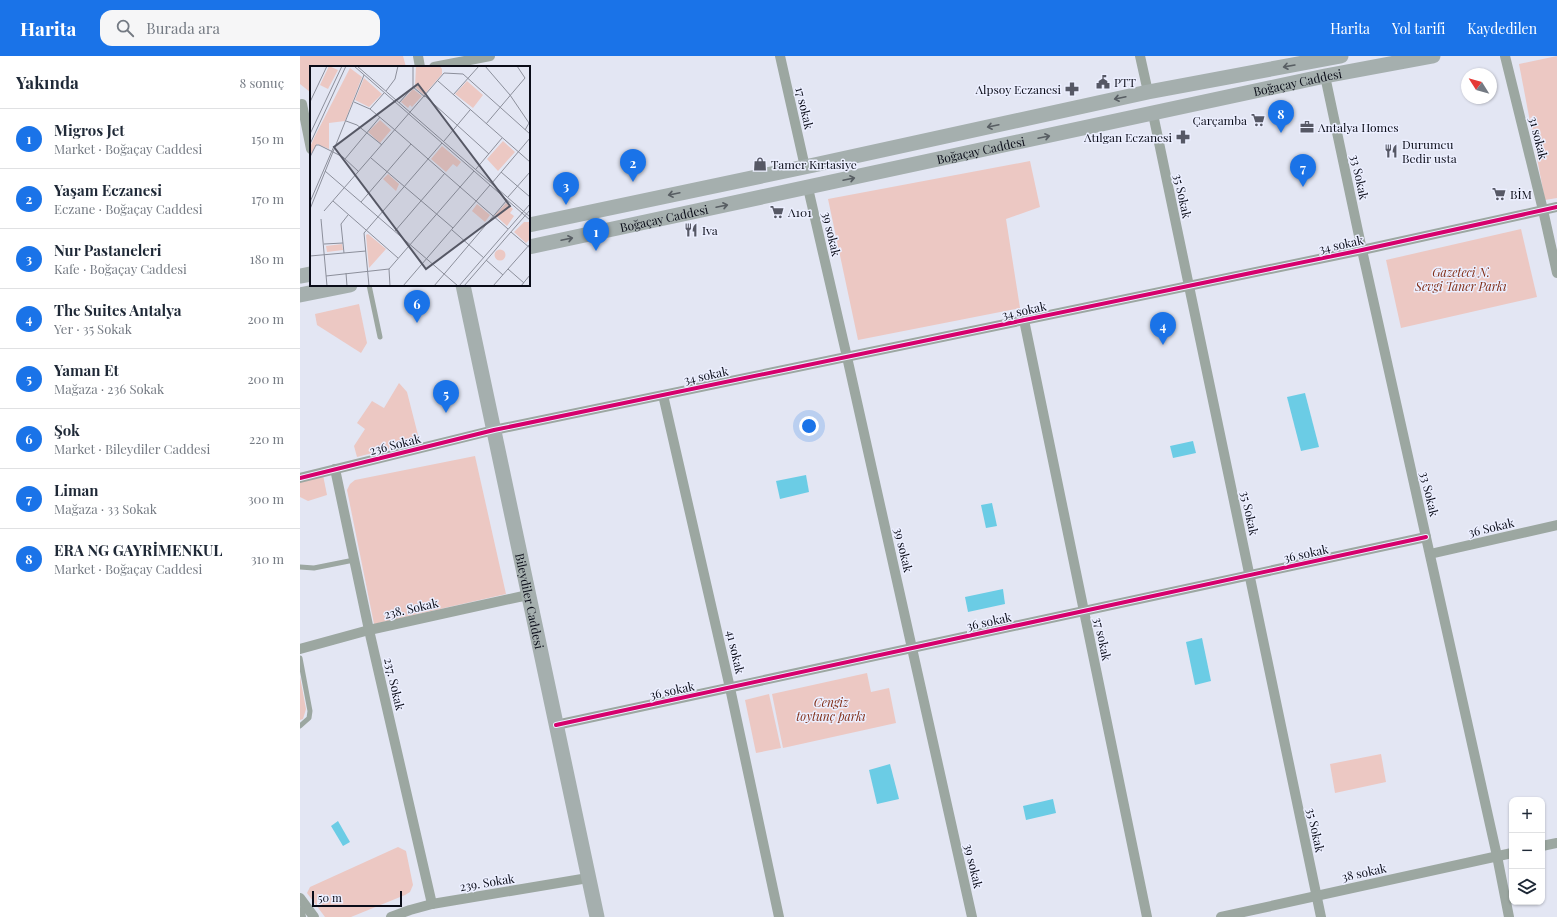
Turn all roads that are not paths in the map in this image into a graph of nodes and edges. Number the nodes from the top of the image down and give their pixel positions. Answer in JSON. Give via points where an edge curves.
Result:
{"nodes":[{"id":1,"x":418,"y":56,"type":"edge"},
{"id":2,"x":490,"y":56,"type":"edge"},
{"id":3,"x":780,"y":56,"type":"edge"},
{"id":4,"x":1140,"y":56,"type":"edge"},
{"id":5,"x":1341,"y":56,"type":"edge"},
{"id":6,"x":1433,"y":56,"type":"edge"},
{"id":7,"x":1505,"y":56,"type":"edge"},
{"id":8,"x":1316,"y":58,"type":"edge"},
{"id":9,"x":420,"y":66,"type":"edge"},
{"id":10,"x":439,"y":66,"type":"edge"},
{"id":11,"x":1325,"y":76,"type":"junction"},
{"id":12,"x":1148,"y":92,"type":"junction"},
{"id":13,"x":304,"y":102,"type":"edge"},
{"id":14,"x":1153,"y":114,"type":"junction"},
{"id":15,"x":310,"y":142,"type":"edge"},
{"id":16,"x":805,"y":167,"type":"junction"},
{"id":17,"x":808,"y":188,"type":"junction"},
{"id":18,"x":1557,"y":207,"type":"edge"},
{"id":19,"x":1543,"y":210,"type":"junction"},
{"id":20,"x":530,"y":225,"type":"edge"},
{"id":21,"x":530,"y":247,"type":"edge"},
{"id":22,"x":1362,"y":250,"type":"junction"},
{"id":23,"x":1557,"y":273,"type":"edge"},
{"id":24,"x":310,"y":274,"type":"edge"},
{"id":25,"x":300,"y":276,"type":"edge"},
{"id":26,"x":345,"y":286,"type":"edge"},
{"id":27,"x":369,"y":286,"type":"edge"},
{"id":28,"x":463,"y":286,"type":"edge"},
{"id":29,"x":1189,"y":286,"type":"junction"},
{"id":30,"x":300,"y":295,"type":"edge"},
{"id":31,"x":1024,"y":320,"type":"junction"},
{"id":32,"x":380,"y":337,"type":"dead end"},
{"id":33,"x":847,"y":357,"type":"junction"},
{"id":34,"x":663,"y":395,"type":"junction"},
{"id":35,"x":494,"y":430,"type":"junction"},
{"id":36,"x":335,"y":469,"type":"junction"},
{"id":37,"x":300,"y":478,"type":"edge"},
{"id":38,"x":1557,"y":525,"type":"edge"},
{"id":39,"x":1426,"y":537,"type":"junction"},
{"id":40,"x":1430,"y":554,"type":"junction"},
{"id":41,"x":354,"y":560,"type":"junction"},
{"id":42,"x":300,"y":567,"type":"edge"},
{"id":43,"x":1249,"y":575,"type":"junction"},
{"id":44,"x":528,"y":595,"type":"junction"},
{"id":45,"x":1084,"y":611,"type":"junction"},
{"id":46,"x":369,"y":630,"type":"junction"},
{"id":47,"x":912,"y":648,"type":"junction"},
{"id":48,"x":300,"y":649,"type":"edge"},
{"id":49,"x":300,"y":658,"type":"edge"},
{"id":50,"x":730,"y":688,"type":"junction"},
{"id":51,"x":556,"y":725,"type":"junction"},
{"id":52,"x":300,"y":726,"type":"edge"},
{"id":53,"x":1557,"y":843,"type":"edge"},
{"id":54,"x":1545,"y":845,"type":"edge"},
{"id":55,"x":1509,"y":854,"type":"edge"},
{"id":56,"x":1497,"y":856,"type":"junction"},
{"id":57,"x":588,"y":878,"type":"junction"},
{"id":58,"x":1316,"y":896,"type":"junction"},
{"id":59,"x":300,"y":898,"type":"edge"},
{"id":60,"x":432,"y":904,"type":"junction"},
{"id":61,"x":300,"y":912,"type":"edge"},
{"id":62,"x":301,"y":917,"type":"edge"},
{"id":63,"x":314,"y":917,"type":"edge"},
{"id":64,"x":391,"y":917,"type":"edge"},
{"id":65,"x":597,"y":917,"type":"edge"},
{"id":66,"x":779,"y":917,"type":"edge"},
{"id":67,"x":972,"y":917,"type":"edge"},
{"id":68,"x":1147,"y":917,"type":"edge"},
{"id":69,"x":1221,"y":917,"type":"edge"},
{"id":70,"x":1321,"y":917,"type":"edge"},
{"id":71,"x":1509,"y":917,"type":"edge"}],
"edges":[{"from":1,"to":9,"type":"street"},
{"from":2,"to":10,"type":"street"},
{"from":3,"to":16,"type":"street","name":"17 sokak"},
{"from":4,"to":12,"type":"street"},
{"from":5,"to":8,"type":"main road","name":"Boğaçay Caddesi"},
{"from":6,"to":11,"type":"main road","name":"Boğaçay Caddesi"},
{"from":7,"to":19,"type":"street","name":"31 sokak"},
{"from":8,"to":12,"type":"main road","name":"Boğaçay Caddesi","one_way":true},
{"from":11,"to":14,"type":"main road","name":"Boğaçay Caddesi"},
{"from":11,"to":22,"type":"street","name":"33 Sokak"},
{"from":12,"to":16,"type":"main road","name":"Boğaçay Caddesi","one_way":true},
{"from":13,"to":15,"type":"street"},
{"from":17,"to":14,"type":"main road","name":"Boğaçay Caddesi","one_way":true},
{"from":14,"to":29,"type":"street","name":"35 Sokak"},
{"from":16,"to":20,"type":"main road","name":"Boğaçay Caddesi","one_way":true},
{"from":21,"to":17,"type":"main road","name":"Boğaçay Caddesi","one_way":true},
{"from":17,"to":33,"type":"street","name":"39 sokak"},
{"from":18,"to":19,"type":"street","name":"34 sokak"},
{"from":19,"to":22,"type":"street","name":"34 sokak"},
{"from":19,"to":23,"type":"street","name":"31 sokak"},
{"from":22,"to":29,"type":"street","name":"34 sokak"},
{"from":22,"to":39,"type":"street","name":"33 Sokak"},
{"from":24,"to":25,"type":"main road"},
{"from":26,"to":30,"type":"main road"},
{"from":27,"to":32,"type":"lane"},
{"from":28,"to":35,"type":"main road","name":"Bileydiler Caddesi"},
{"from":29,"to":31,"type":"street","name":"34 sokak"},
{"from":29,"to":43,"type":"street","name":"35 Sokak"},
{"from":31,"to":33,"type":"street","name":"34 sokak"},
{"from":31,"to":45,"type":"street","name":"37 sokak"},
{"from":33,"to":34,"type":"street","name":"34 sokak"},
{"from":33,"to":47,"type":"street","name":"39 sokak"},
{"from":34,"to":35,"type":"street","name":"34 sokak"},
{"from":34,"to":50,"type":"street","name":"41 sokak"},
{"from":35,"to":36,"type":"street","name":"236 Sokak"},
{"from":35,"to":44,"type":"main road","name":"Bileydiler Caddesi"},
{"from":36,"to":37,"type":"street","name":"236 Sokak"},
{"from":36,"to":41,"type":"street","name":"237. Sokak"},
{"from":38,"to":40,"type":"street","name":"36 Sokak"},
{"from":39,"to":40,"type":"street","name":"33 Sokak"},
{"from":39,"to":43,"type":"street","name":"36 sokak"},
{"from":40,"to":56,"type":"street","name":"33 Sokak"},
{"from":41,"to":42,"type":"lane","via":[[314,568]]},
{"from":41,"to":46,"type":"street","name":"237. Sokak"},
{"from":43,"to":45,"type":"street","name":"36 sokak"},
{"from":43,"to":58,"type":"street","name":"35 Sokak"},
{"from":44,"to":46,"type":"street","name":"238. Sokak"},
{"from":44,"to":51,"type":"main road","name":"Bileydiler Caddesi"},
{"from":45,"to":47,"type":"street","name":"36 sokak"},
{"from":45,"to":68,"type":"street","name":"37 sokak"},
{"from":46,"to":48,"type":"street","name":"238. Sokak"},
{"from":46,"to":60,"type":"street","name":"237. Sokak"},
{"from":47,"to":50,"type":"street","name":"36 sokak"},
{"from":47,"to":67,"type":"street","name":"39 sokak"},
{"from":49,"to":52,"type":"lane","via":[[310,710],[309,718]]},
{"from":50,"to":51,"type":"street","name":"36 sokak"},
{"from":50,"to":66,"type":"street","name":"41 sokak"},
{"from":51,"to":57,"type":"main road","name":"Bileydiler Caddesi"},
{"from":53,"to":54,"type":"street"},
{"from":55,"to":56,"type":"street","name":"38 sokak"},
{"from":56,"to":58,"type":"street","name":"38 sokak"},
{"from":56,"to":71,"type":"street","name":"33 Sokak"},
{"from":57,"to":60,"type":"street","name":"239. Sokak"},
{"from":57,"to":65,"type":"main road","name":"Bileydiler Caddesi"},
{"from":58,"to":69,"type":"street","name":"38 sokak"},
{"from":58,"to":70,"type":"street","name":"35 Sokak"},
{"from":59,"to":63,"type":"street"},
{"from":60,"to":64,"type":"street","name":"239. Sokak"},
{"from":61,"to":62,"type":"street"}]}
